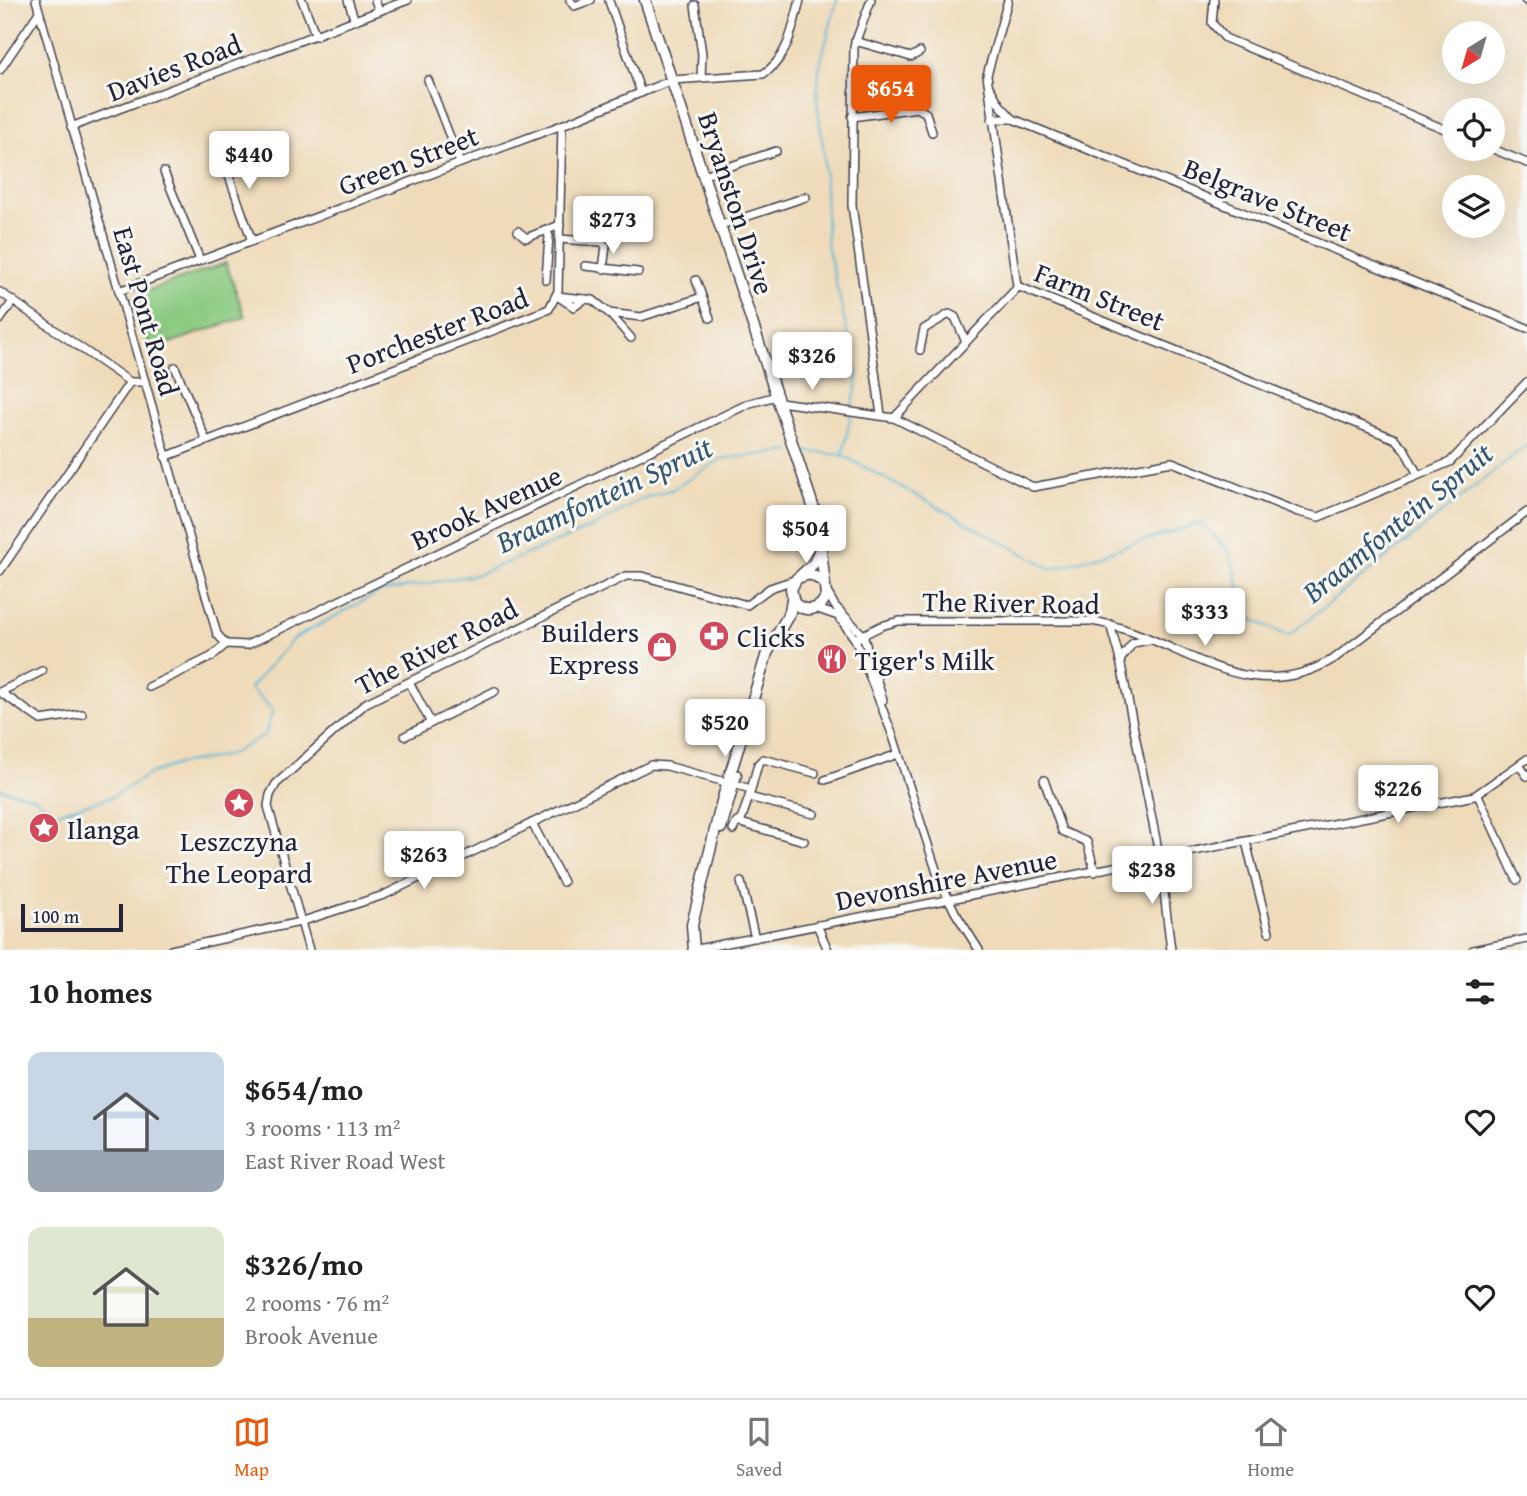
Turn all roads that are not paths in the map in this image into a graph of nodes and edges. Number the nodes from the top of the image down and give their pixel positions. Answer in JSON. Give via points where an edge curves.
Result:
{"nodes":[{"id":1,"x":36,"y":0,"type":"edge"},
{"id":2,"x":302,"y":0,"type":"edge"},
{"id":3,"x":348,"y":0,"type":"edge"},
{"id":4,"x":375,"y":0,"type":"edge"},
{"id":5,"x":408,"y":0,"type":"edge"},
{"id":6,"x":570,"y":0,"type":"edge"},
{"id":7,"x":592,"y":0,"type":"edge"},
{"id":8,"x":645,"y":0,"type":"edge"},
{"id":9,"x":800,"y":0,"type":"edge"},
{"id":10,"x":871,"y":0,"type":"edge"},
{"id":11,"x":1007,"y":0,"type":"edge"},
{"id":12,"x":1214,"y":0,"type":"edge"},
{"id":13,"x":609,"y":1,"type":"edge"},
{"id":14,"x":695,"y":5,"type":"dead end"},
{"id":15,"x":379,"y":11,"type":"junction"},
{"id":16,"x":40,"y":12,"type":"junction"},
{"id":17,"x":355,"y":21,"type":"junction"},
{"id":18,"x":316,"y":36,"type":"junction"},
{"id":19,"x":855,"y":41,"type":"junction"},
{"id":20,"x":920,"y":52,"type":"dead end"},
{"id":21,"x":0,"y":70,"type":"edge"},
{"id":22,"x":701,"y":77,"type":"junction"},
{"id":23,"x":428,"y":80,"type":"dead end"},
{"id":24,"x":672,"y":80,"type":"junction"},
{"id":25,"x":987,"y":81,"type":"junction"},
{"id":26,"x":641,"y":93,"type":"junction"},
{"id":27,"x":852,"y":117,"type":"junction"},
{"id":28,"x":992,"y":119,"type":"junction"},
{"id":29,"x":1013,"y":119,"type":"junction"},
{"id":30,"x":562,"y":125,"type":"junction"},
{"id":31,"x":71,"y":127,"type":"junction"},
{"id":32,"x":1442,"y":128,"type":"edge"},
{"id":33,"x":932,"y":132,"type":"dead end"},
{"id":34,"x":776,"y":151,"type":"dead end"},
{"id":35,"x":1505,"y":154,"type":"edge"},
{"id":36,"x":223,"y":159,"type":"dead end"},
{"id":37,"x":460,"y":163,"type":"junction"},
{"id":38,"x":1527,"y":163,"type":"edge"},
{"id":39,"x":164,"y":172,"type":"dead end"},
{"id":40,"x":704,"y":175,"type":"junction"},
{"id":41,"x":806,"y":197,"type":"dead end"},
{"id":42,"x":560,"y":225,"type":"junction"},
{"id":43,"x":721,"y":225,"type":"junction"},
{"id":44,"x":546,"y":230,"type":"junction"},
{"id":45,"x":519,"y":231,"type":"dead end"},
{"id":46,"x":559,"y":239,"type":"junction"},
{"id":47,"x":252,"y":241,"type":"junction"},
{"id":48,"x":200,"y":260,"type":"junction"},
{"id":49,"x":585,"y":266,"type":"dead end"},
{"id":50,"x":603,"y":269,"type":"junction"},
{"id":51,"x":638,"y":272,"type":"dead end"},
{"id":52,"x":546,"y":280,"type":"dead end"},
{"id":53,"x":696,"y":280,"type":"dead end"},
{"id":54,"x":1018,"y":287,"type":"junction"},
{"id":55,"x":119,"y":291,"type":"junction"},
{"id":56,"x":0,"y":292,"type":"edge"},
{"id":57,"x":557,"y":296,"type":"junction"},
{"id":58,"x":702,"y":297,"type":"junction"},
{"id":59,"x":13,"y":301,"type":"junction"},
{"id":60,"x":609,"y":313,"type":"junction"},
{"id":61,"x":710,"y":318,"type":"dead end"},
{"id":62,"x":0,"y":320,"type":"edge"},
{"id":63,"x":1527,"y":328,"type":"edge"},
{"id":64,"x":631,"y":338,"type":"dead end"},
{"id":65,"x":966,"y":342,"type":"junction"},
{"id":66,"x":920,"y":350,"type":"dead end"},
{"id":67,"x":175,"y":367,"type":"dead end"},
{"id":68,"x":130,"y":382,"type":"junction"},
{"id":69,"x":145,"y":382,"type":"junction"},
{"id":70,"x":1527,"y":382,"type":"edge"},
{"id":71,"x":779,"y":399,"type":"junction"},
{"id":72,"x":881,"y":415,"type":"junction"},
{"id":73,"x":894,"y":418,"type":"junction"},
{"id":74,"x":206,"y":440,"type":"junction"},
{"id":75,"x":165,"y":457,"type":"junction"},
{"id":76,"x":1418,"y":475,"type":"junction"},
{"id":77,"x":1527,"y":512,"type":"edge"},
{"id":78,"x":822,"y":542,"type":"junction"},
{"id":79,"x":0,"y":571,"type":"edge"},
{"id":80,"x":797,"y":578,"type":"junction"},
{"id":81,"x":825,"y":586,"type":"junction"},
{"id":82,"x":770,"y":588,"type":"junction"},
{"id":83,"x":791,"y":596,"type":"junction"},
{"id":84,"x":812,"y":609,"type":"junction"},
{"id":85,"x":1110,"y":624,"type":"junction"},
{"id":86,"x":859,"y":637,"type":"junction"},
{"id":87,"x":1153,"y":640,"type":"junction"},
{"id":88,"x":226,"y":644,"type":"junction"},
{"id":89,"x":1120,"y":660,"type":"junction"},
{"id":90,"x":42,"y":671,"type":"dead end"},
{"id":91,"x":409,"y":682,"type":"junction"},
{"id":92,"x":149,"y":687,"type":"dead end"},
{"id":93,"x":495,"y":691,"type":"dead end"},
{"id":94,"x":0,"y":692,"type":"edge"},
{"id":95,"x":82,"y":714,"type":"dead end"},
{"id":96,"x":430,"y":723,"type":"junction"},
{"id":97,"x":405,"y":736,"type":"dead end"},
{"id":98,"x":898,"y":754,"type":"junction"},
{"id":99,"x":1527,"y":758,"type":"edge"},
{"id":100,"x":1519,"y":765,"type":"junction"},
{"id":101,"x":815,"y":773,"type":"dead end"},
{"id":102,"x":1527,"y":776,"type":"edge"},
{"id":103,"x":825,"y":780,"type":"dead end"},
{"id":104,"x":1044,"y":780,"type":"dead end"},
{"id":105,"x":730,"y":783,"type":"junction"},
{"id":106,"x":750,"y":793,"type":"junction"},
{"id":107,"x":1478,"y":795,"type":"junction"},
{"id":108,"x":814,"y":814,"type":"dead end"},
{"id":109,"x":532,"y":823,"type":"junction"},
{"id":110,"x":740,"y":823,"type":"junction"},
{"id":111,"x":733,"y":830,"type":"dead end"},
{"id":112,"x":804,"y":841,"type":"dead end"},
{"id":113,"x":1247,"y":842,"type":"junction"},
{"id":114,"x":1160,"y":859,"type":"junction"},
{"id":115,"x":1095,"y":872,"type":"junction"},
{"id":116,"x":1517,"y":880,"type":"dead end"},
{"id":117,"x":563,"y":882,"type":"dead end"},
{"id":118,"x":741,"y":882,"type":"dead end"},
{"id":119,"x":948,"y":900,"type":"junction"},
{"id":120,"x":300,"y":922,"type":"junction"},
{"id":121,"x":817,"y":925,"type":"junction"},
{"id":122,"x":1269,"y":932,"type":"dead end"},
{"id":123,"x":755,"y":937,"type":"junction"},
{"id":124,"x":1527,"y":939,"type":"edge"},
{"id":125,"x":171,"y":950,"type":"edge"},
{"id":126,"x":309,"y":950,"type":"edge"},
{"id":127,"x":693,"y":950,"type":"edge"},
{"id":128,"x":828,"y":950,"type":"edge"},
{"id":129,"x":979,"y":950,"type":"edge"},
{"id":130,"x":1171,"y":950,"type":"edge"},
{"id":131,"x":1473,"y":950,"type":"edge"}],
"edges":[{"from":1,"to":16,"type":"street","name":"East Pont Road"},
{"from":2,"to":18,"type":"street"},
{"from":3,"to":17,"type":"street"},
{"from":4,"to":15,"type":"street"},
{"from":5,"to":15,"type":"street","name":"Davies Road"},
{"from":6,"to":7,"type":"street","via":[[574,6]]},
{"from":8,"to":24,"type":"main road","name":"Bryanston Drive"},
{"from":9,"to":22,"type":"street","name":"Green Street","via":[[787,45],[770,69],[761,74]]},
{"from":10,"to":19,"type":"street"},
{"from":11,"to":25,"type":"street","name":"Farm Street"},
{"from":12,"to":32,"type":"street","via":[[1212,23],[1225,38]]},
{"from":13,"to":26,"type":"street"},
{"from":14,"to":22,"type":"street"},
{"from":15,"to":17,"type":"street","name":"Davies Road"},
{"from":16,"to":21,"type":"street"},
{"from":16,"to":31,"type":"street","name":"East Pont Road"},
{"from":17,"to":18,"type":"street","name":"Davies Road"},
{"from":18,"to":31,"type":"street","name":"Davies Road"},
{"from":19,"to":20,"type":"street","via":[[911,57]]},
{"from":19,"to":27,"type":"street"},
{"from":22,"to":24,"type":"street","name":"Green Street"},
{"from":23,"to":37,"type":"street"},
{"from":24,"to":26,"type":"street","name":"Green Street"},
{"from":24,"to":40,"type":"main road","name":"Bryanston Drive"},
{"from":25,"to":28,"type":"street","name":"Farm Street"},
{"from":25,"to":29,"type":"street"},
{"from":26,"to":30,"type":"street","name":"Green Street"},
{"from":27,"to":33,"type":"street","via":[[917,108],[926,113]]},
{"from":27,"to":72,"type":"street","via":[[853,215]]},
{"from":28,"to":29,"type":"street","name":"Belgrave Street"},
{"from":28,"to":54,"type":"street","name":"Farm Street"},
{"from":29,"to":63,"type":"street","name":"Belgrave Street"},
{"from":30,"to":37,"type":"street","name":"Green Street"},
{"from":30,"to":42,"type":"street","name":"Porchester Road"},
{"from":31,"to":55,"type":"street","name":"East Pont Road"},
{"from":34,"to":40,"type":"street"},
{"from":35,"to":38,"type":"street"},
{"from":36,"to":47,"type":"street"},
{"from":37,"to":47,"type":"street","name":"Green Street"},
{"from":39,"to":48,"type":"street"},
{"from":40,"to":43,"type":"main road","name":"Bryanston Drive"},
{"from":41,"to":43,"type":"street"},
{"from":42,"to":44,"type":"street"},
{"from":42,"to":46,"type":"street","name":"Porchester Road"},
{"from":43,"to":71,"type":"main road","name":"Bryanston Drive"},
{"from":44,"to":45,"type":"street","via":[[526,238]]},
{"from":44,"to":52,"type":"street"},
{"from":46,"to":50,"type":"street","via":[[602,242],[606,246]]},
{"from":46,"to":57,"type":"street","name":"Porchester Road"},
{"from":47,"to":48,"type":"street","name":"Green Street"},
{"from":48,"to":55,"type":"street","name":"Green Street"},
{"from":49,"to":50,"type":"street"},
{"from":50,"to":51,"type":"street"},
{"from":53,"to":58,"type":"street"},
{"from":54,"to":65,"type":"street"},
{"from":54,"to":76,"type":"street","name":"Farm Street","via":[[1395,439]]},
{"from":55,"to":69,"type":"street","name":"East Pont Road"},
{"from":56,"to":59,"type":"street"},
{"from":57,"to":60,"type":"street","via":[[574,307],[585,299],[593,300]]},
{"from":57,"to":74,"type":"street","name":"Porchester Road","via":[[538,315]]},
{"from":58,"to":60,"type":"street","via":[[644,317]]},
{"from":58,"to":61,"type":"street"},
{"from":59,"to":62,"type":"street"},
{"from":59,"to":68,"type":"street"},
{"from":60,"to":64,"type":"street"},
{"from":65,"to":66,"type":"street","via":[[955,317],[949,314],[924,329]]},
{"from":65,"to":73,"type":"street"},
{"from":67,"to":74,"type":"street"},
{"from":68,"to":69,"type":"street"},
{"from":68,"to":79,"type":"street"},
{"from":69,"to":75,"type":"street","name":"East Pont Road"},
{"from":70,"to":76,"type":"street","name":"Brook Avenue","via":[[1461,453]]},
{"from":71,"to":72,"type":"street","name":"Brook Avenue"},
{"from":71,"to":78,"type":"main road","name":"Bryanston Drive"},
{"from":71,"to":88,"type":"street","name":"Brook Avenue","via":[[764,398],[711,422],[247,645]]},
{"from":72,"to":73,"type":"street","name":"Brook Avenue"},
{"from":73,"to":76,"type":"street","name":"Brook Avenue","via":[[1036,487],[1172,462],[1319,517]]},
{"from":74,"to":75,"type":"street","name":"Porchester Road"},
{"from":75,"to":88,"type":"street","name":"East Pont Road","via":[[217,634]]},
{"from":77,"to":87,"type":"street","name":"The River Road","via":[[1335,658],[1304,672],[1232,674]]},
{"from":78,"to":80,"type":"main road","via":[[814,563]]},
{"from":78,"to":81,"type":"main road","name":"Bryanston Drive"},
{"from":80,"to":81,"type":"main road","via":[[815,575]]},
{"from":80,"to":82,"type":"street","name":"The River Road"},
{"from":80,"to":83,"type":"main road"},
{"from":81,"to":84,"type":"main road","via":[[824,601]]},
{"from":81,"to":86,"type":"street"},
{"from":82,"to":83,"type":"street"},
{"from":82,"to":91,"type":"street","name":"The River Road","via":[[747,605],[642,576],[626,576]]},
{"from":83,"to":84,"type":"main road","via":[[798,606]]},
{"from":83,"to":105,"type":"main road","via":[[790,612],[767,653]]},
{"from":84,"to":86,"type":"street","via":[[838,616]]},
{"from":84,"to":105,"type":"main road","via":[[791,620],[772,652]]},
{"from":85,"to":86,"type":"street","name":"The River Road","via":[[905,621],[888,623]]},
{"from":85,"to":87,"type":"street","name":"The River Road"},
{"from":85,"to":89,"type":"street"},
{"from":86,"to":98,"type":"street"},
{"from":87,"to":89,"type":"street","via":[[1133,643]]},
{"from":88,"to":92,"type":"street","via":[[211,657]]},
{"from":89,"to":114,"type":"street"},
{"from":90,"to":94,"type":"street"},
{"from":91,"to":96,"type":"street"},
{"from":91,"to":120,"type":"street","name":"The River Road","via":[[348,716],[272,789],[268,802]]},
{"from":93,"to":96,"type":"street"},
{"from":94,"to":95,"type":"street","via":[[40,720]]},
{"from":96,"to":97,"type":"street"},
{"from":98,"to":103,"type":"street"},
{"from":98,"to":119,"type":"street"},
{"from":99,"to":100,"type":"street","name":"Devonshire Avenue"},
{"from":100,"to":102,"type":"street"},
{"from":100,"to":107,"type":"street","name":"Devonshire Avenue"},
{"from":101,"to":106,"type":"street","via":[[763,759]]},
{"from":104,"to":115,"type":"street","via":[[1062,831],[1085,840]]},
{"from":105,"to":106,"type":"street"},
{"from":105,"to":109,"type":"street","via":[[651,765]]},
{"from":105,"to":127,"type":"main road","via":[[692,925]]},
{"from":106,"to":108,"type":"street"},
{"from":106,"to":110,"type":"street"},
{"from":107,"to":113,"type":"street","name":"Devonshire Avenue"},
{"from":107,"to":116,"type":"street"},
{"from":109,"to":117,"type":"street"},
{"from":109,"to":120,"type":"street","via":[[384,895]]},
{"from":110,"to":111,"type":"street","via":[[736,822]]},
{"from":110,"to":112,"type":"street"},
{"from":113,"to":114,"type":"street","name":"Devonshire Avenue"},
{"from":113,"to":122,"type":"street"},
{"from":114,"to":115,"type":"street","name":"Devonshire Avenue"},
{"from":114,"to":130,"type":"street"},
{"from":115,"to":119,"type":"street","name":"Devonshire Avenue"},
{"from":118,"to":123,"type":"street"},
{"from":119,"to":121,"type":"street","name":"Devonshire Avenue"},
{"from":119,"to":129,"type":"street"},
{"from":120,"to":125,"type":"street"},
{"from":120,"to":126,"type":"street"},
{"from":121,"to":123,"type":"street","name":"Devonshire Avenue"},
{"from":121,"to":128,"type":"street"},
{"from":123,"to":127,"type":"street","name":"Devonshire Avenue"},
{"from":124,"to":131,"type":"street"}]}
